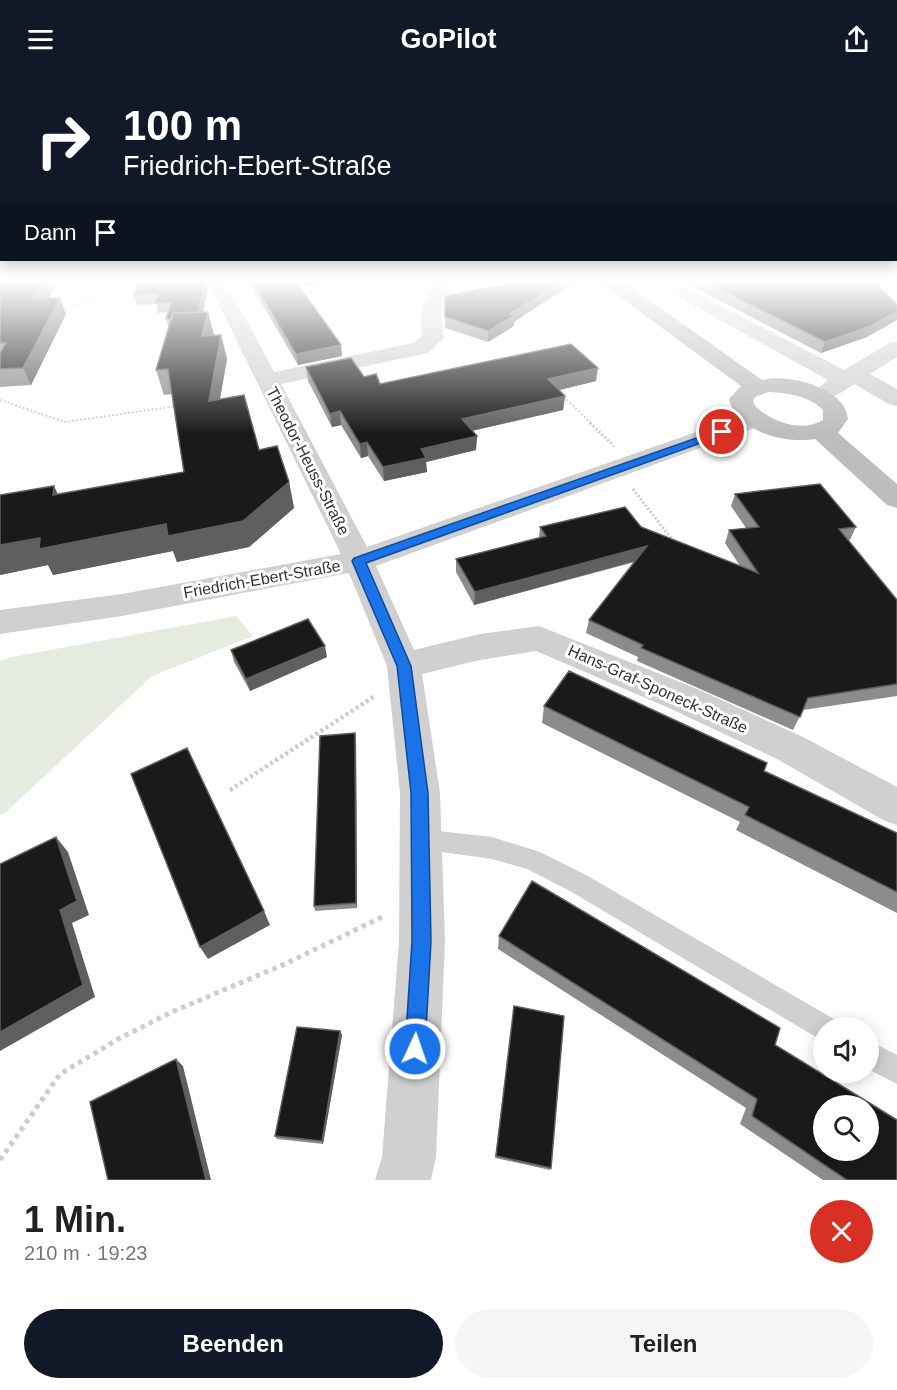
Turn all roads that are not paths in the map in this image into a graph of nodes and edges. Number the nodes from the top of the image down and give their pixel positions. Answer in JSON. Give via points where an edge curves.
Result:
{"nodes":[{"id":1,"x":243,"y":331,"type":"edge"},
{"id":2,"x":432,"y":331,"type":"edge"},
{"id":3,"x":680,"y":331,"type":"edge"},
{"id":4,"x":760,"y":331,"type":"edge"},
{"id":5,"x":897,"y":348,"type":"edge"},
{"id":6,"x":849,"y":377,"type":"junction"},
{"id":7,"x":268,"y":380,"type":"junction"},
{"id":8,"x":757,"y":387,"type":"junction"},
{"id":9,"x":819,"y":395,"type":"junction"},
{"id":10,"x":897,"y":399,"type":"edge"},
{"id":11,"x":754,"y":420,"type":"junction"},
{"id":12,"x":821,"y":431,"type":"junction"},
{"id":13,"x":897,"y":499,"type":"edge"},
{"id":14,"x":358,"y":561,"type":"junction"},
{"id":15,"x":0,"y":622,"type":"edge"},
{"id":16,"x":405,"y":671,"type":"junction"},
{"id":17,"x":897,"y":807,"type":"edge"},
{"id":18,"x":420,"y":839,"type":"junction"},
{"id":19,"x":813,"y":1021,"type":"edge"},
{"id":20,"x":879,"y":1059,"type":"edge"},
{"id":21,"x":897,"y":1070,"type":"edge"},
{"id":22,"x":403,"y":1180,"type":"edge"}],
"edges":[{"from":1,"to":7,"type":"street","name":"Theodor-Heuss-Straße"},
{"from":2,"to":7,"type":"street","via":[[433,338],[420,348]]},
{"from":3,"to":8,"type":"main road"},
{"from":4,"to":6,"type":"street"},
{"from":5,"to":6,"type":"street"},
{"from":6,"to":9,"type":"street"},
{"from":6,"to":10,"type":"street"},
{"from":7,"to":14,"type":"street","name":"Theodor-Heuss-Straße"},
{"from":8,"to":9,"type":"main road","via":[[781,385]]},
{"from":8,"to":11,"type":"main road","via":[[742,397],[741,405]]},
{"from":9,"to":12,"type":"main road","via":[[836,411],[831,426]]},
{"from":11,"to":12,"type":"main road","via":[[794,433]]},
{"from":11,"to":14,"type":"street","name":"Friedrich-Ebert-Straße"},
{"from":12,"to":13,"type":"main road"},
{"from":14,"to":15,"type":"street","name":"Friedrich-Ebert-Straße","via":[[122,605]]},
{"from":14,"to":16,"type":"street","name":"Theodor-Heuss-Straße"},
{"from":16,"to":17,"type":"street","name":"Hans-Graf-Sponeck-Straße","via":[[480,647],[538,638],[790,748]]},
{"from":16,"to":18,"type":"street","name":"Theodor-Heuss-Straße","via":[[420,793]]},
{"from":18,"to":19,"type":"lane","via":[[492,848],[532,860]]},
{"from":18,"to":22,"type":"street","name":"Theodor-Heuss-Straße","via":[[422,941],[409,1145]]},
{"from":20,"to":21,"type":"lane"}]}
